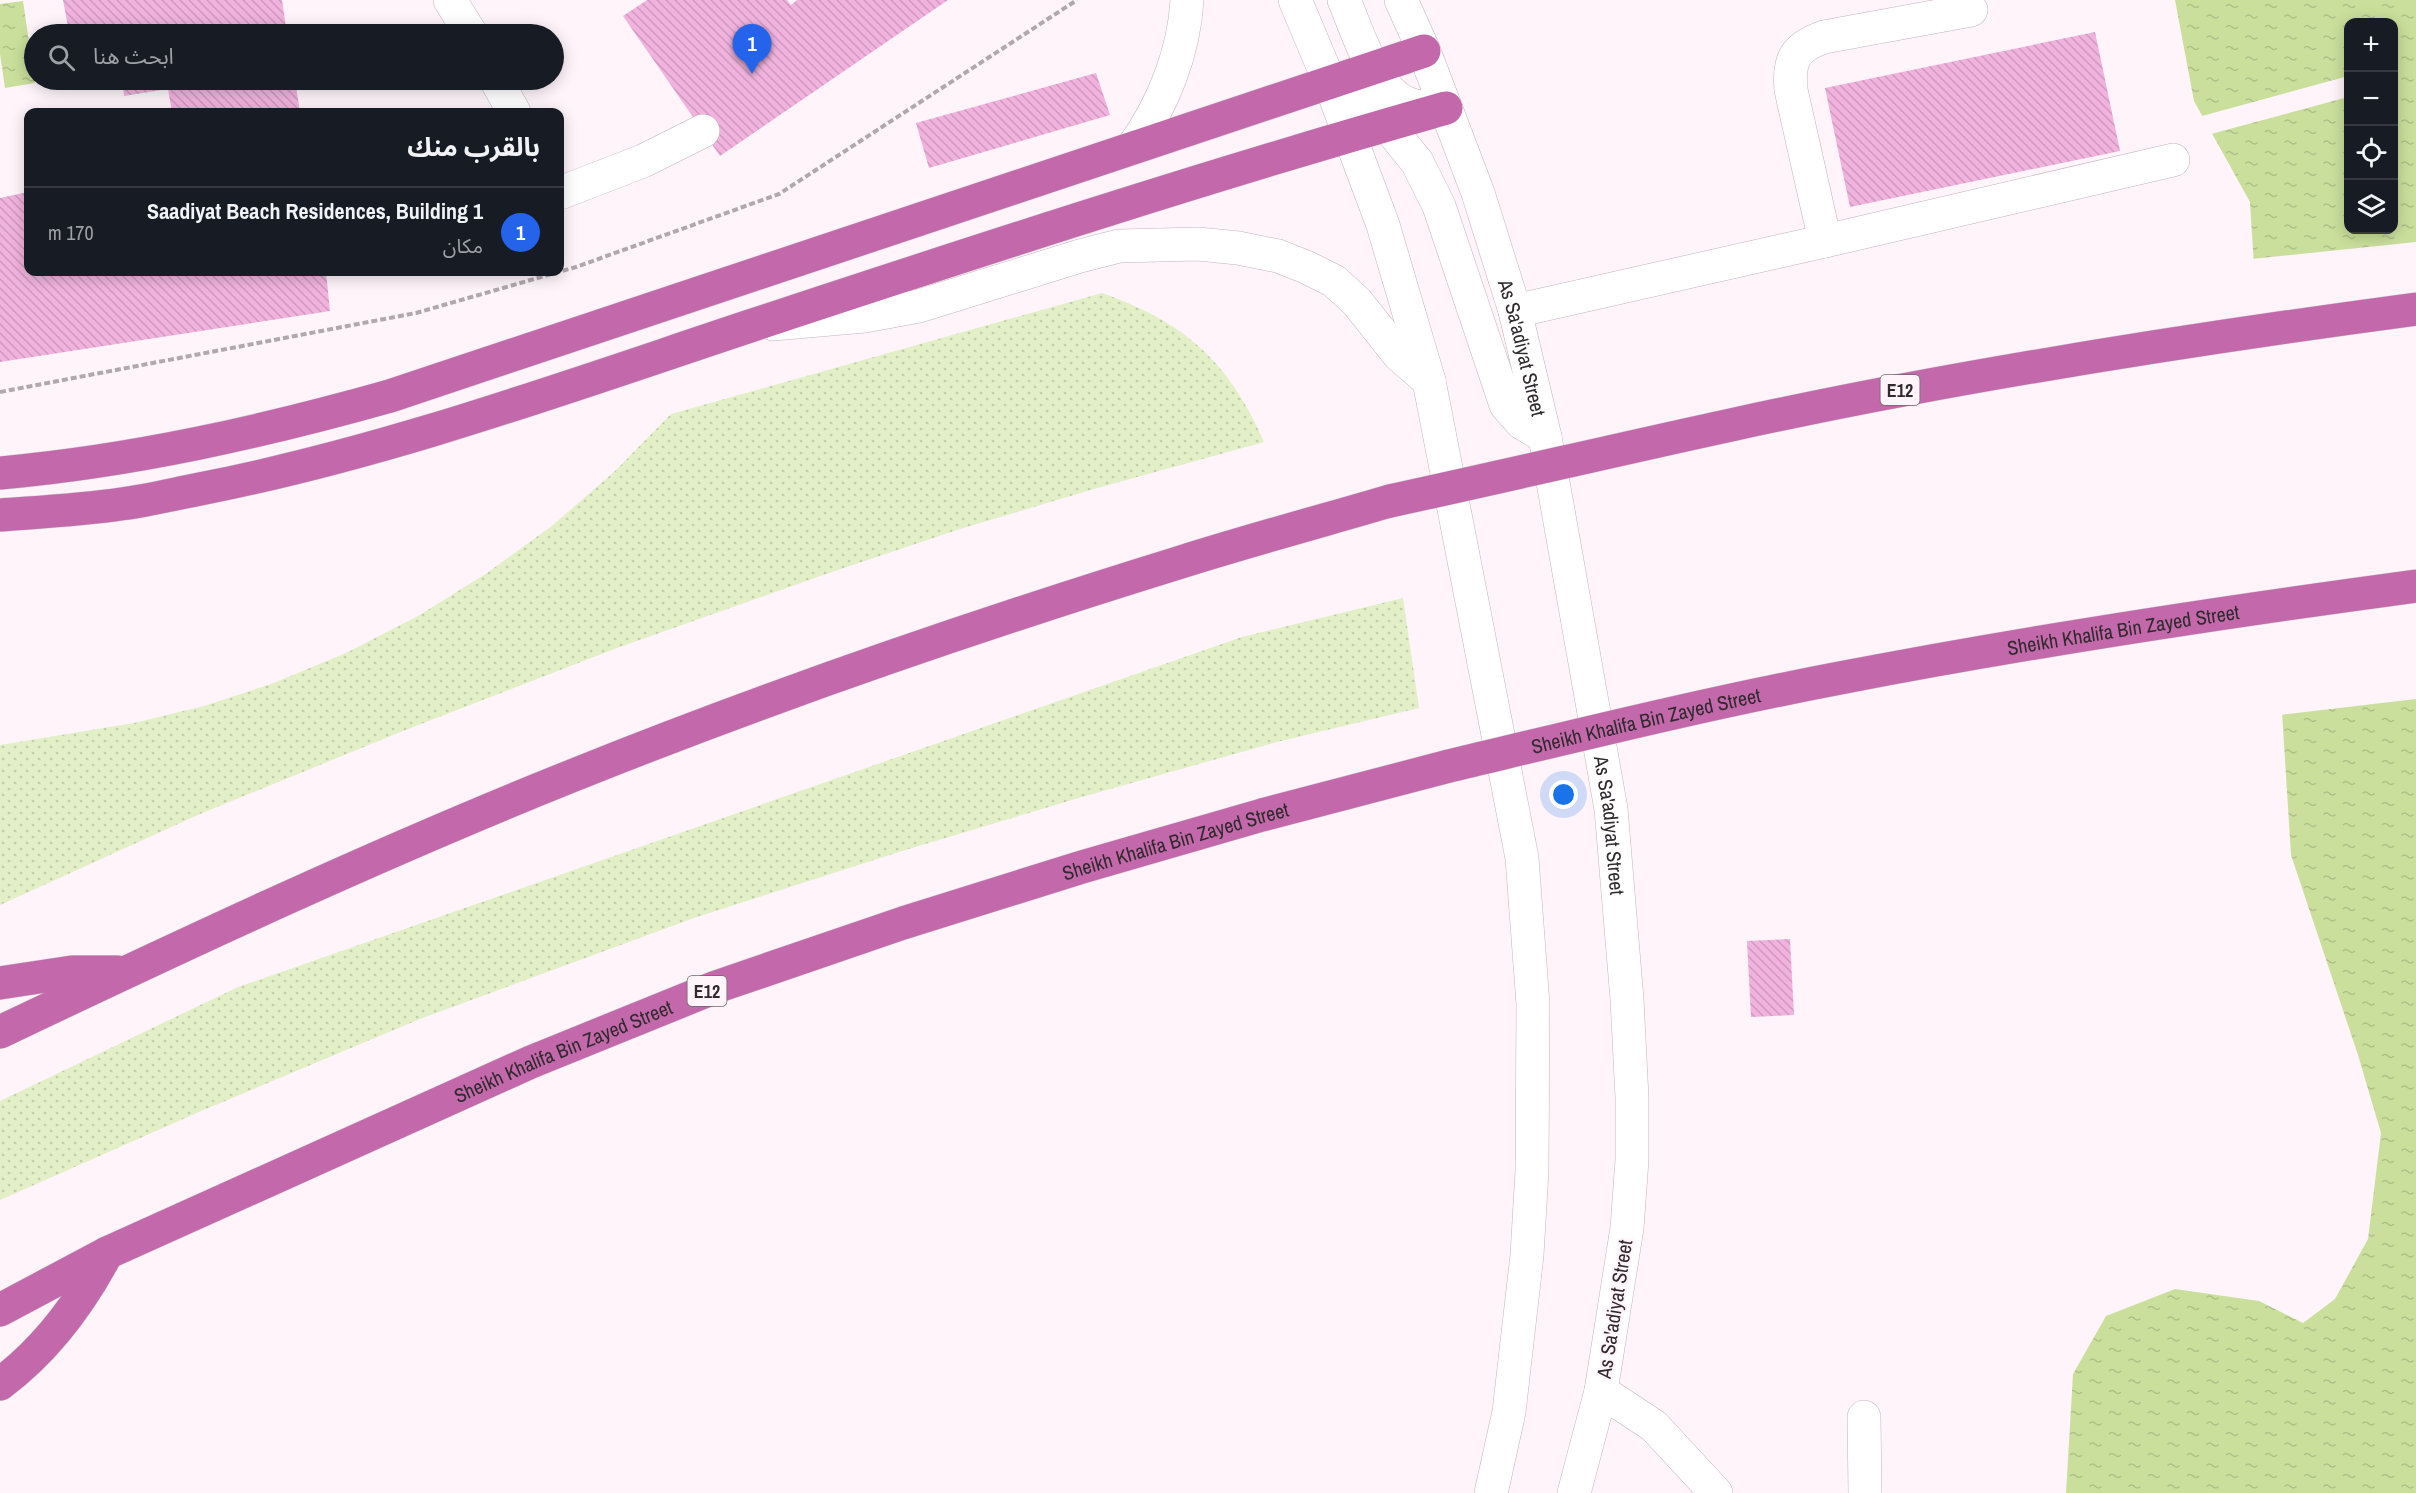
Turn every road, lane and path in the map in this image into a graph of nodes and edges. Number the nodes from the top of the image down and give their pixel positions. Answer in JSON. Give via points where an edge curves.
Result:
{"nodes":[{"id":1,"x":450,"y":0,"type":"edge"},
{"id":2,"x":1077,"y":0,"type":"edge"},
{"id":3,"x":1187,"y":0,"type":"edge"},
{"id":4,"x":1295,"y":0,"type":"edge"},
{"id":5,"x":1344,"y":0,"type":"edge"},
{"id":6,"x":1401,"y":0,"type":"edge"},
{"id":7,"x":1971,"y":10,"type":"dead end"},
{"id":8,"x":465,"y":24,"type":"edge"},
{"id":9,"x":1424,"y":51,"type":"junction"},
{"id":10,"x":1374,"y":68,"type":"junction"},
{"id":11,"x":1329,"y":82,"type":"junction"},
{"id":12,"x":501,"y":90,"type":"edge"},
{"id":13,"x":512,"y":108,"type":"edge"},
{"id":14,"x":1446,"y":108,"type":"junction"},
{"id":15,"x":1387,"y":125,"type":"junction"},
{"id":16,"x":703,"y":131,"type":"dead end"},
{"id":17,"x":1350,"y":134,"type":"junction"},
{"id":18,"x":1132,"y":148,"type":"junction"},
{"id":19,"x":2173,"y":160,"type":"dead end"},
{"id":20,"x":564,"y":191,"type":"edge"},
{"id":21,"x":1825,"y":241,"type":"junction"},
{"id":22,"x":564,"y":270,"type":"edge"},
{"id":23,"x":545,"y":276,"type":"edge"},
{"id":24,"x":2416,"y":309,"type":"edge"},
{"id":25,"x":1515,"y":310,"type":"junction"},
{"id":26,"x":753,"y":325,"type":"junction"},
{"id":27,"x":1430,"y":381,"type":"junction"},
{"id":28,"x":0,"y":392,"type":"edge"},
{"id":29,"x":1545,"y":437,"type":"junction"},
{"id":30,"x":0,"y":473,"type":"edge"},
{"id":31,"x":0,"y":515,"type":"edge"},
{"id":32,"x":2416,"y":586,"type":"edge"},
{"id":33,"x":125,"y":972,"type":"junction"},
{"id":34,"x":0,"y":983,"type":"edge"},
{"id":35,"x":0,"y":1032,"type":"edge"},
{"id":36,"x":107,"y":1253,"type":"junction"},
{"id":37,"x":0,"y":1310,"type":"edge"},
{"id":38,"x":0,"y":1384,"type":"edge"},
{"id":39,"x":1601,"y":1390,"type":"junction"},
{"id":40,"x":1864,"y":1418,"type":"dead end"},
{"id":41,"x":1491,"y":1493,"type":"edge"},
{"id":42,"x":1574,"y":1493,"type":"edge"},
{"id":43,"x":1716,"y":1493,"type":"edge"},
{"id":44,"x":1865,"y":1493,"type":"edge"}],
"edges":[{"from":1,"to":8,"type":"street"},
{"from":2,"to":22,"type":"path","via":[[779,194]]},
{"from":3,"to":18,"type":"street","via":[[1170,77],[1147,128]]},
{"from":4,"to":11,"type":"street"},
{"from":5,"to":10,"type":"street"},
{"from":6,"to":9,"type":"street","name":"As Sa'adiyat Street"},
{"from":7,"to":21,"type":"street","via":[[1824,37],[1807,43],[1794,56],[1789,72],[1791,90]]},
{"from":9,"to":10,"type":"highway"},
{"from":9,"to":14,"type":"street","name":"As Sa'adiyat Street"},
{"from":10,"to":11,"type":"highway"},
{"from":10,"to":14,"type":"street","via":[[1388,89],[1409,104]]},
{"from":11,"to":15,"type":"street"},
{"from":11,"to":17,"type":"street"},
{"from":11,"to":18,"type":"highway"},
{"from":12,"to":13,"type":"street"},
{"from":14,"to":15,"type":"highway"},
{"from":14,"to":25,"type":"street","name":"As Sa'adiyat Street"},
{"from":15,"to":17,"type":"highway"},
{"from":15,"to":29,"type":"street","via":[[1418,162],[1439,206],[1506,405],[1522,423]]},
{"from":16,"to":20,"type":"street","via":[[643,161]]},
{"from":17,"to":26,"type":"highway"},
{"from":17,"to":27,"type":"street","via":[[1383,225]]},
{"from":18,"to":30,"type":"highway","via":[[390,396],[214,442],[125,458]]},
{"from":19,"to":21,"type":"street"},
{"from":21,"to":25,"type":"street"},
{"from":23,"to":28,"type":"path","via":[[416,313]]},
{"from":24,"to":33,"type":"highway","number":"E12","bridge":true,"via":[[2222,335],[1901,390],[1390,501],[1183,561],[775,698],[574,775],[376,858]]},
{"from":25,"to":29,"type":"street","name":"As Sa'adiyat Street"},
{"from":26,"to":27,"type":"street","via":[[809,322],[919,306],[1119,246],[1198,244],[1278,256],[1334,281],[1357,302],[1399,355]]},
{"from":26,"to":31,"type":"highway","via":[[543,396],[335,459],[120,504]]},
{"from":27,"to":41,"type":"street","via":[[1522,858],[1533,1004],[1527,1255],[1509,1412]]},
{"from":29,"to":39,"type":"street","name":"As Sa'adiyat Street","via":[[1611,809],[1627,999],[1631,1171],[1627,1228]]},
{"from":32,"to":36,"type":"highway","name":"Sheikh Khalifa Bin Zayed Street","number":"E12","bridge":true,"via":[[2229,611],[1837,678],[1642,720],[1262,815],[903,923],[716,987],[531,1062]]},
{"from":33,"to":34,"type":"highway","via":[[72,972]]},
{"from":33,"to":35,"type":"highway","number":"E12"},
{"from":36,"to":37,"type":"highway","name":"Sheikh Khalifa Bin Zayed Street","number":"E12"},
{"from":36,"to":38,"type":"highway","via":[[63,1324]]},
{"from":39,"to":42,"type":"street","name":"As Sa'adiyat Street"},
{"from":39,"to":43,"type":"street","via":[[1654,1426]]},
{"from":40,"to":44,"type":"street"}]}
